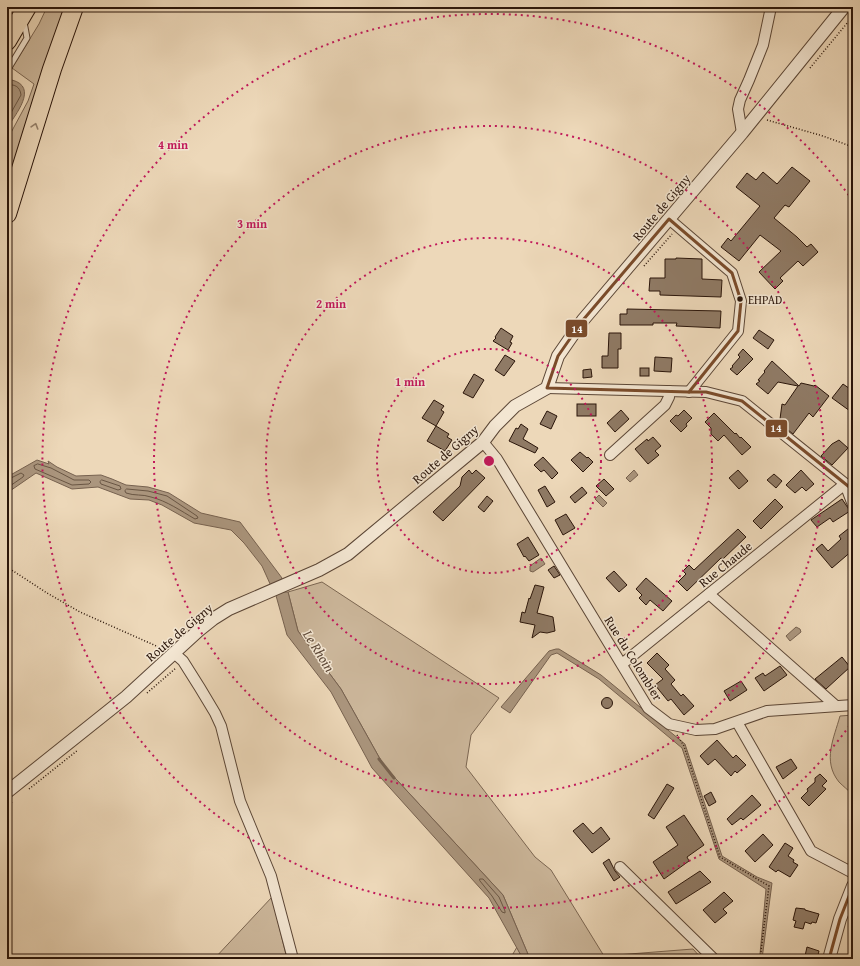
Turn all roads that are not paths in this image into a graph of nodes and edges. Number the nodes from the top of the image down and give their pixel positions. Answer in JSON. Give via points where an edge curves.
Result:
{"nodes":[{"id":1,"x":74,"y":7,"type":"edge"},
{"id":2,"x":772,"y":7,"type":"edge"},
{"id":3,"x":844,"y":7,"type":"edge"},
{"id":4,"x":25,"y":10,"type":"edge"},
{"id":5,"x":7,"y":41,"type":"edge"},
{"id":6,"x":7,"y":71,"type":"edge"},
{"id":7,"x":742,"y":133,"type":"junction"},
{"id":8,"x":7,"y":214,"type":"edge"},
{"id":9,"x":669,"y":219,"type":"junction"},
{"id":10,"x":547,"y":388,"type":"junction"},
{"id":11,"x":669,"y":391,"type":"junction"},
{"id":12,"x":689,"y":392,"type":"junction"},
{"id":13,"x":483,"y":442,"type":"junction"},
{"id":14,"x":610,"y":455,"type":"dead end"},
{"id":15,"x":849,"y":487,"type":"edge"},
{"id":16,"x":853,"y":505,"type":"edge"},
{"id":17,"x":709,"y":594,"type":"junction"},
{"id":18,"x":174,"y":653,"type":"junction"},
{"id":19,"x":622,"y":664,"type":"junction"},
{"id":20,"x":853,"y":705,"type":"edge"},
{"id":21,"x":836,"y":706,"type":"junction"},
{"id":22,"x":737,"y":722,"type":"junction"},
{"id":23,"x":7,"y":792,"type":"edge"},
{"id":24,"x":620,"y":867,"type":"dead end"},
{"id":25,"x":853,"y":873,"type":"edge"},
{"id":26,"x":853,"y":886,"type":"edge"},
{"id":27,"x":293,"y":959,"type":"edge"},
{"id":28,"x":714,"y":959,"type":"edge"},
{"id":29,"x":829,"y":959,"type":"edge"}],
"edges":[{"from":8,"to":1,"type":"highway","one_way":true},
{"from":2,"to":7,"type":"street","via":[[763,45],[740,100],[738,109]]},
{"from":3,"to":7,"type":"street","name":"Route de Gigny"},
{"from":4,"to":5,"type":"highway"},
{"from":4,"to":6,"type":"lane","via":[[27,38]]},
{"from":7,"to":9,"type":"street","name":"Route de Gigny"},
{"from":9,"to":10,"type":"street","name":"Route de Gigny","via":[[583,320],[558,356]]},
{"from":9,"to":12,"type":"street","via":[[731,272],[741,301],[738,331]]},
{"from":10,"to":11,"type":"street"},
{"from":10,"to":13,"type":"street","name":"Route de Gigny","via":[[515,406]]},
{"from":11,"to":12,"type":"street"},
{"from":11,"to":14,"type":"street","via":[[665,405]]},
{"from":12,"to":15,"type":"street","via":[[706,392],[742,401]]},
{"from":13,"to":18,"type":"street","name":"Route de Gigny","via":[[348,554],[320,570],[229,609],[213,619]]},
{"from":13,"to":19,"type":"street","name":"Rue du Colombier","via":[[498,459]]},
{"from":15,"to":16,"type":"street"},
{"from":15,"to":17,"type":"street","name":"Rue Chaude"},
{"from":17,"to":19,"type":"street","name":"Rue Chaude"},
{"from":17,"to":21,"type":"street"},
{"from":18,"to":23,"type":"street","name":"Route de Gigny","via":[[120,702]]},
{"from":18,"to":27,"type":"street","via":[[183,661],[221,726],[240,801],[273,882]]},
{"from":19,"to":22,"type":"street","name":"Rue du Colombier","via":[[648,708],[669,724],[696,730],[715,729]]},
{"from":20,"to":21,"type":"street","name":"Rue du Colombier"},
{"from":21,"to":22,"type":"street","name":"Rue du Colombier","via":[[768,711]]},
{"from":22,"to":25,"type":"street","via":[[811,851]]},
{"from":24,"to":28,"type":"street"},
{"from":26,"to":29,"type":"street","via":[[840,919]]}]}
